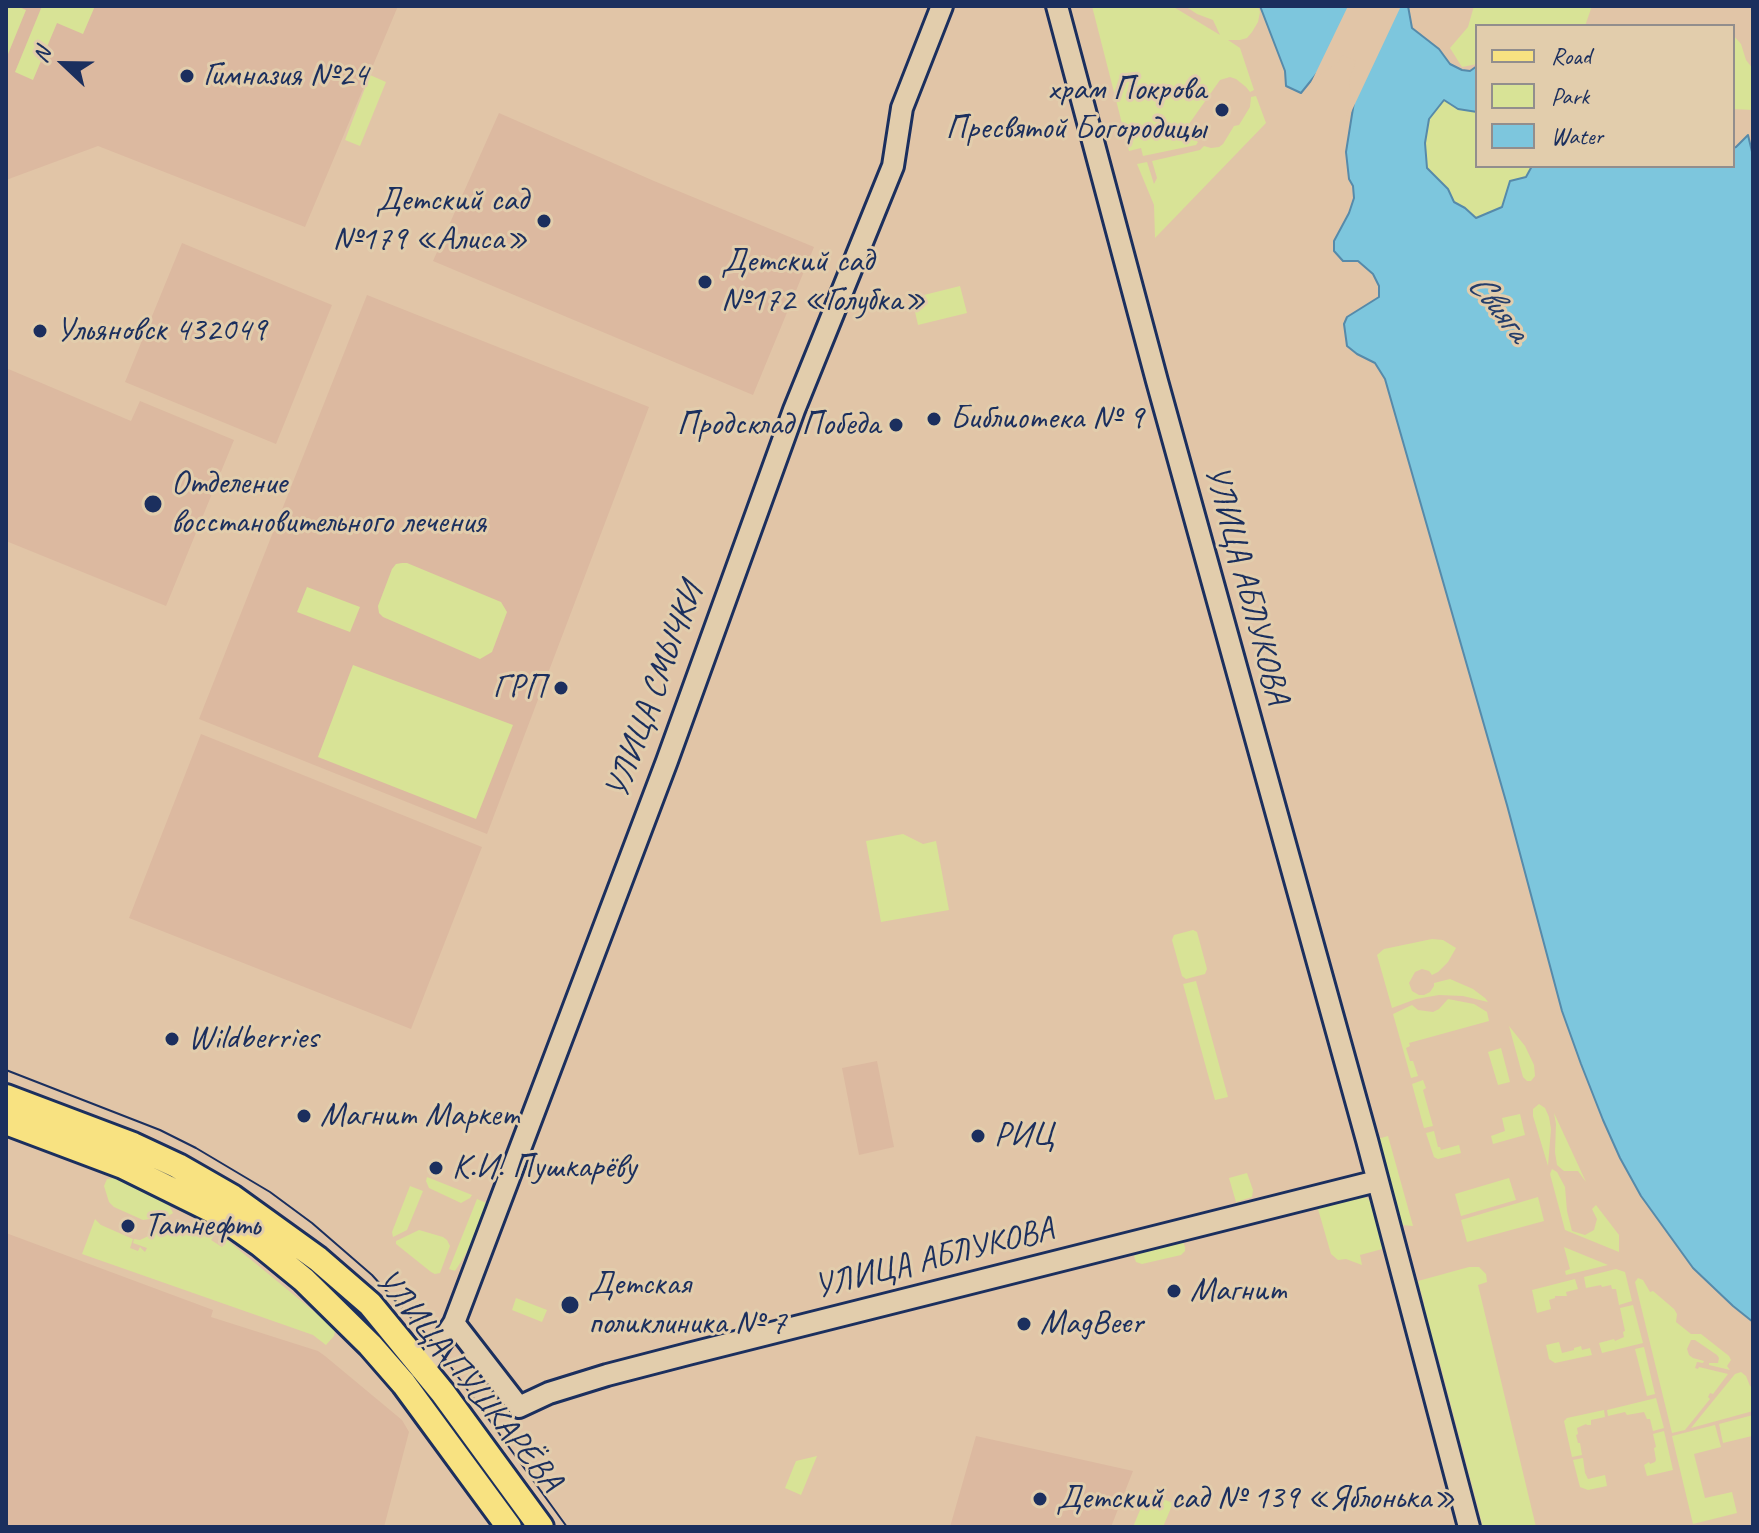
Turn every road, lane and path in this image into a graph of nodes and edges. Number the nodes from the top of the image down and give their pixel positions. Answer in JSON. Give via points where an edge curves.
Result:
{"nodes":[{"id":1,"x":942,"y":6,"type":"edge"},
{"id":2,"x":1057,"y":6,"type":"edge"},
{"id":3,"x":6,"y":1097,"type":"edge"},
{"id":4,"x":6,"y":1122,"type":"edge"},
{"id":5,"x":100,"y":1145,"type":"junction"},
{"id":6,"x":1377,"y":1181,"type":"junction"},
{"id":7,"x":454,"y":1323,"type":"junction"},
{"id":8,"x":424,"y":1369,"type":"junction"},
{"id":9,"x":404,"y":1384,"type":"junction"},
{"id":10,"x":509,"y":1527,"type":"edge"},
{"id":11,"x":541,"y":1527,"type":"edge"},
{"id":12,"x":1469,"y":1527,"type":"edge"}],
"edges":[{"from":1,"to":7,"type":"street","name":"УЛИЦА СМЫЧКИ","via":[[902,108],[893,166],[794,410]]},
{"from":2,"to":6,"type":"street","name":"УЛИЦА АБЛУКОВА"},
{"from":3,"to":5,"type":"main road","name":"УЛИЦА ПУШКАРЁВА"},
{"from":4,"to":5,"type":"main road","name":"УЛИЦА ПУШКАРЁВА"},
{"from":5,"to":8,"type":"main road","name":"УЛИЦА ПУШКАРЁВА","via":[[178,1166],[232,1197],[370,1304]]},
{"from":5,"to":9,"type":"main road","name":"УЛИЦА ПУШКАРЁВА","via":[[260,1244],[314,1289]]},
{"from":6,"to":7,"type":"street","name":"УЛИЦА АБЛУКОВА","via":[[674,1357],[549,1393],[519,1407]]},
{"from":6,"to":12,"type":"street","name":"УЛИЦА АБЛУКОВА"},
{"from":7,"to":8,"type":"street","name":"УЛИЦА СМЫЧКИ"},
{"from":8,"to":9,"type":"main road","name":"УЛИЦА СМЫЧКИ"},
{"from":8,"to":11,"type":"main road","name":"УЛИЦА ПУШКАРЁВА"},
{"from":9,"to":10,"type":"main road","name":"УЛИЦА ПУШКАРЁВА"}]}
